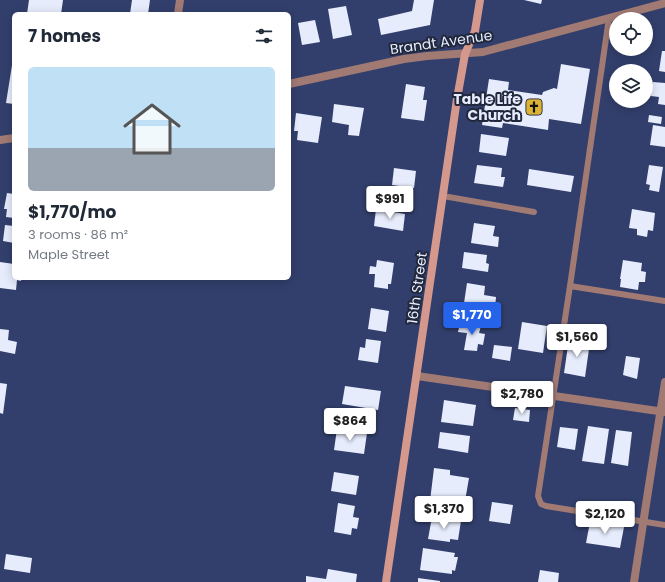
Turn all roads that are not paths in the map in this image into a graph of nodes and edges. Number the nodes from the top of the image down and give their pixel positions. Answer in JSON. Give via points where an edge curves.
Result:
{"nodes":[{"id":1,"x":180,"y":0,"type":"edge"},
{"id":2,"x":480,"y":0,"type":"edge"},
{"id":3,"x":665,"y":3,"type":"edge"},
{"id":4,"x":178,"y":12,"type":"edge"},
{"id":5,"x":631,"y":12,"type":"edge"},
{"id":6,"x":609,"y":18,"type":"joint"},
{"id":7,"x":465,"y":54,"type":"junction"},
{"id":8,"x":291,"y":84,"type":"edge"},
{"id":9,"x":12,"y":138,"type":"edge"},
{"id":10,"x":0,"y":140,"type":"edge"},
{"id":11,"x":443,"y":196,"type":"junction"},
{"id":12,"x":534,"y":212,"type":"dead end"},
{"id":13,"x":570,"y":286,"type":"junction"},
{"id":14,"x":665,"y":301,"type":"edge"},
{"id":15,"x":417,"y":376,"type":"junction"},
{"id":16,"x":665,"y":382,"type":"edge"},
{"id":17,"x":553,"y":396,"type":"junction"},
{"id":18,"x":663,"y":412,"type":"edge"},
{"id":19,"x":643,"y":522,"type":"junction"},
{"id":20,"x":665,"y":525,"type":"edge"},
{"id":21,"x":386,"y":582,"type":"edge"},
{"id":22,"x":634,"y":582,"type":"edge"}],
"edges":[{"from":1,"to":4,"type":"street"},
{"from":2,"to":7,"type":"street","name":"16th Street","via":[[474,31]]},
{"from":3,"to":5,"type":"street","name":"Brandt Avenue"},
{"from":6,"to":7,"type":"street","name":"Brandt Avenue","via":[[486,51]]},
{"from":6,"to":13,"type":"lane"},
{"from":7,"to":8,"type":"street","name":"Brandt Avenue","via":[[404,59]]},
{"from":7,"to":11,"type":"street","name":"16th Street"},
{"from":9,"to":10,"type":"street"},
{"from":11,"to":12,"type":"lane"},
{"from":11,"to":15,"type":"street","name":"16th Street"},
{"from":13,"to":14,"type":"lane"},
{"from":13,"to":17,"type":"lane"},
{"from":15,"to":17,"type":"street"},
{"from":15,"to":21,"type":"street","name":"16th Street"},
{"from":16,"to":18,"type":"street"},
{"from":17,"to":18,"type":"street"},
{"from":17,"to":19,"type":"lane","via":[[538,496],[542,504]]},
{"from":18,"to":19,"type":"street"},
{"from":19,"to":20,"type":"lane"},
{"from":19,"to":22,"type":"street"}]}
